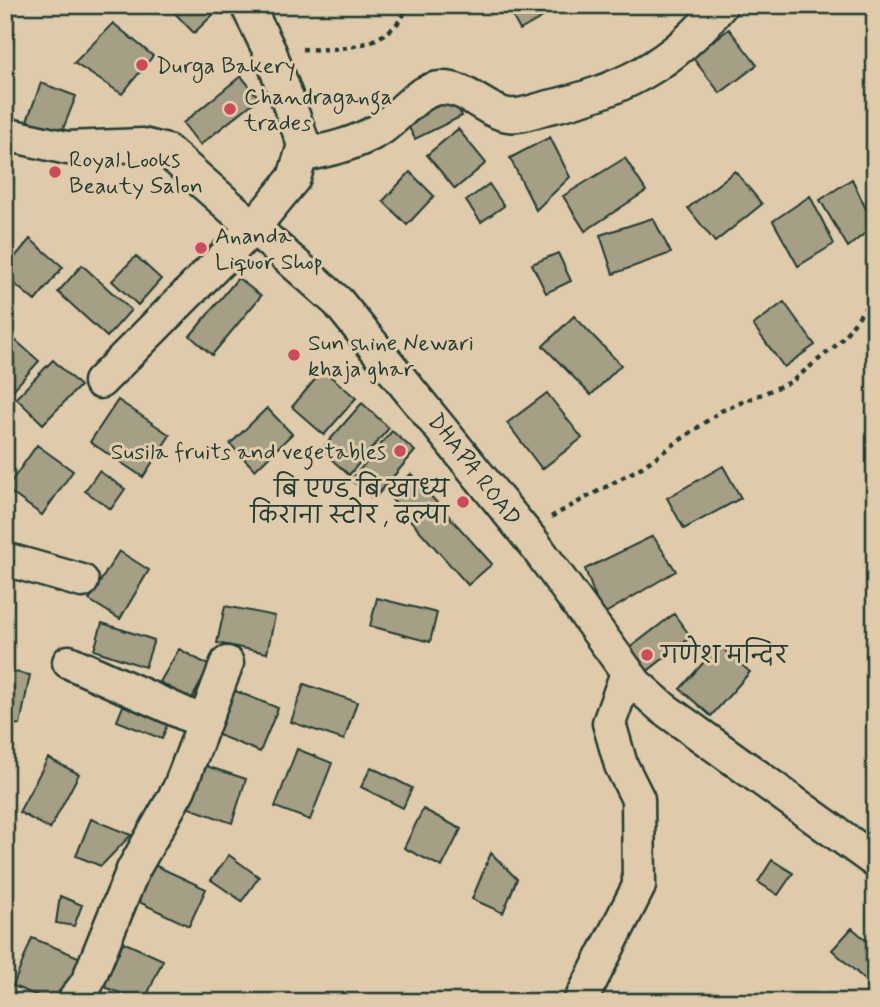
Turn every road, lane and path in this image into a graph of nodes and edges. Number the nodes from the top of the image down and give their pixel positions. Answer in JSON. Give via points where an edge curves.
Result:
{"nodes":[{"id":1,"x":247,"y":5,"type":"edge"},
{"id":2,"x":408,"y":5,"type":"edge"},
{"id":3,"x":721,"y":5,"type":"edge"},
{"id":4,"x":270,"y":52,"type":"junction"},
{"id":5,"x":5,"y":134,"type":"edge"},
{"id":6,"x":303,"y":155,"type":"junction"},
{"id":7,"x":253,"y":228,"type":"junction"},
{"id":8,"x":875,"y":295,"type":"edge"},
{"id":9,"x":100,"y":382,"type":"dead end"},
{"id":10,"x":524,"y":532,"type":"junction"},
{"id":11,"x":5,"y":559,"type":"edge"},
{"id":12,"x":82,"y":581,"type":"dead end"},
{"id":13,"x":69,"y":662,"type":"dead end"},
{"id":14,"x":227,"y":663,"type":"dead end"},
{"id":15,"x":626,"y":673,"type":"junction"},
{"id":16,"x":204,"y":722,"type":"junction"},
{"id":17,"x":875,"y":861,"type":"edge"},
{"id":18,"x":73,"y":1002,"type":"edge"},
{"id":19,"x":580,"y":1002,"type":"edge"}],
"edges":[{"from":1,"to":4,"type":"street"},
{"from":2,"to":4,"type":"path","via":[[398,25],[381,37],[352,46]]},
{"from":3,"to":6,"type":"street","via":[[699,33],[668,60],[627,82],[512,116],[490,110],[453,89],[438,87],[365,138]]},
{"from":4,"to":6,"type":"street","via":[[297,120]]},
{"from":5,"to":7,"type":"street","name":"DHAPA ROAD","via":[[67,148],[143,145],[167,151]]},
{"from":6,"to":7,"type":"street","via":[[294,178]]},
{"from":7,"to":9,"type":"street"},
{"from":7,"to":10,"type":"street","name":"DHAPA ROAD","via":[[338,302]]},
{"from":8,"to":10,"type":"path","via":[[839,343],[791,382],[721,411],[642,467]]},
{"from":10,"to":15,"type":"street","name":"DHAPA ROAD"},
{"from":11,"to":12,"type":"street"},
{"from":13,"to":16,"type":"street"},
{"from":14,"to":16,"type":"street"},
{"from":15,"to":17,"type":"street","name":"DHAPA ROAD","via":[[663,708]]},
{"from":15,"to":19,"type":"street","via":[[609,723],[621,765],[638,799],[639,886]]},
{"from":16,"to":18,"type":"street","via":[[179,789],[133,870],[87,983]]}]}
